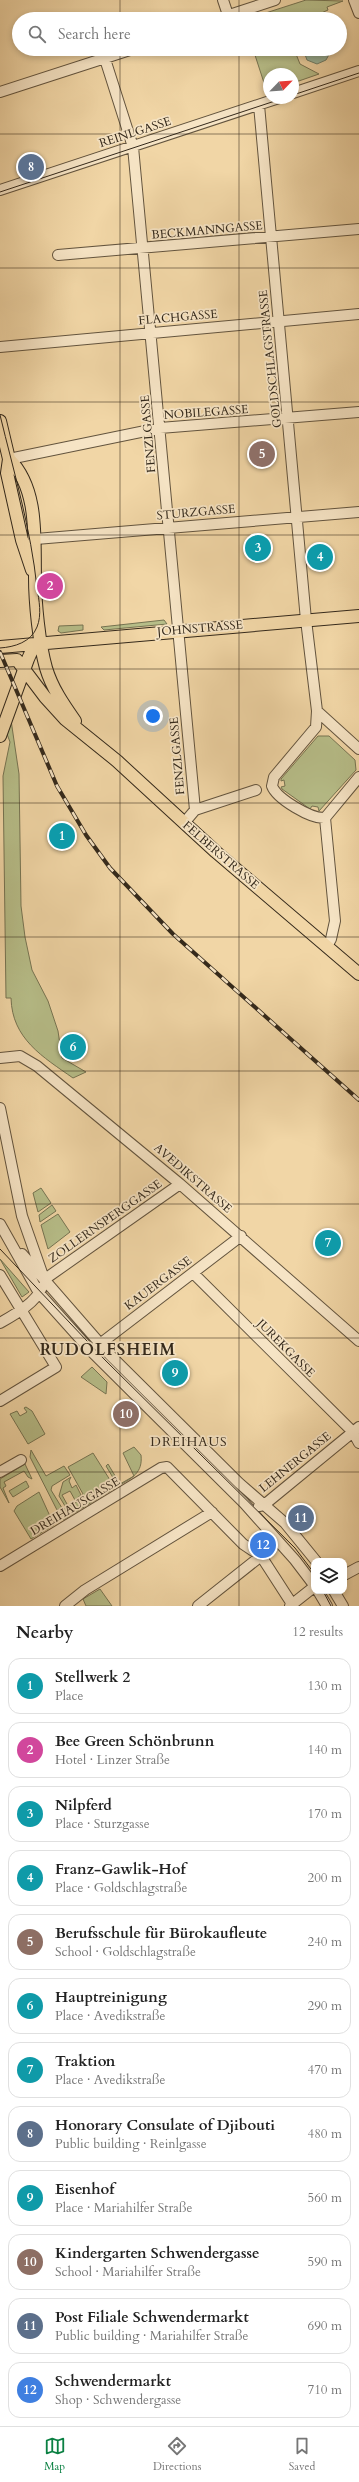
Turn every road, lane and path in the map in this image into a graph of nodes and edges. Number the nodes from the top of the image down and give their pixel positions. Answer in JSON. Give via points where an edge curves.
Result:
{"nodes":[{"id":1,"x":223,"y":0,"type":"edge"},
{"id":2,"x":274,"y":0,"type":"edge"},
{"id":3,"x":354,"y":0,"type":"edge"},
{"id":4,"x":227,"y":12,"type":"edge"},
{"id":5,"x":237,"y":12,"type":"edge"},
{"id":6,"x":359,"y":13,"type":"edge"},
{"id":7,"x":113,"y":56,"type":"edge"},
{"id":8,"x":105,"y":59,"type":"junction"},
{"id":9,"x":359,"y":71,"type":"edge"},
{"id":10,"x":299,"y":91,"type":"edge"},
{"id":11,"x":0,"y":92,"type":"edge"},
{"id":12,"x":263,"y":104,"type":"edge"},
{"id":13,"x":259,"y":105,"type":"junction"},
{"id":14,"x":133,"y":147,"type":"junction"},
{"id":15,"x":0,"y":190,"type":"edge"},
{"id":16,"x":359,"y":230,"type":"edge"},
{"id":17,"x":270,"y":237,"type":"junction"},
{"id":18,"x":144,"y":248,"type":"junction"},
{"id":19,"x":58,"y":255,"type":"dead end"},
{"id":20,"x":359,"y":314,"type":"edge"},
{"id":21,"x":280,"y":322,"type":"junction"},
{"id":22,"x":151,"y":333,"type":"junction"},
{"id":23,"x":0,"y":347,"type":"edge"},
{"id":24,"x":359,"y":412,"type":"edge"},
{"id":25,"x":289,"y":418,"type":"junction"},
{"id":26,"x":0,"y":421,"type":"edge"},
{"id":27,"x":160,"y":428,"type":"junction"},
{"id":28,"x":9,"y":459,"type":"junction"},
{"id":29,"x":359,"y":512,"type":"edge"},
{"id":30,"x":297,"y":518,"type":"junction"},
{"id":31,"x":169,"y":527,"type":"junction"},
{"id":32,"x":36,"y":539,"type":"junction"},
{"id":33,"x":35,"y":578,"type":"junction"},
{"id":34,"x":359,"y":616,"type":"edge"},
{"id":35,"x":306,"y":620,"type":"junction"},
{"id":36,"x":178,"y":630,"type":"junction"},
{"id":37,"x":42,"y":643,"type":"junction"},
{"id":38,"x":0,"y":646,"type":"edge"},
{"id":39,"x":0,"y":661,"type":"edge"},
{"id":40,"x":24,"y":669,"type":"junction"},
{"id":41,"x":317,"y":711,"type":"junction"},
{"id":42,"x":1,"y":729,"type":"edge"},
{"id":43,"x":86,"y":735,"type":"junction"},
{"id":44,"x":359,"y":749,"type":"edge"},
{"id":45,"x":359,"y":777,"type":"edge"},
{"id":46,"x":256,"y":790,"type":"dead end"},
{"id":47,"x":195,"y":810,"type":"junction"},
{"id":48,"x":325,"y":818,"type":"junction"},
{"id":49,"x":184,"y":823,"type":"junction"},
{"id":50,"x":327,"y":946,"type":"junction"},
{"id":51,"x":359,"y":974,"type":"edge"},
{"id":52,"x":0,"y":1058,"type":"edge"},
{"id":53,"x":0,"y":1108,"type":"edge"},
{"id":54,"x":180,"y":1184,"type":"junction"},
{"id":55,"x":0,"y":1224,"type":"edge"},
{"id":56,"x":6,"y":1234,"type":"junction"},
{"id":57,"x":241,"y":1236,"type":"junction"},
{"id":58,"x":193,"y":1273,"type":"junction"},
{"id":59,"x":0,"y":1275,"type":"edge"},
{"id":60,"x":44,"y":1279,"type":"junction"},
{"id":61,"x":39,"y":1293,"type":"junction"},
{"id":62,"x":20,"y":1310,"type":"junction"},
{"id":63,"x":0,"y":1323,"type":"edge"},
{"id":64,"x":359,"y":1341,"type":"edge"},
{"id":65,"x":100,"y":1344,"type":"junction"},
{"id":66,"x":91,"y":1351,"type":"junction"},
{"id":67,"x":0,"y":1401,"type":"edge"},
{"id":68,"x":168,"y":1420,"type":"junction"},
{"id":69,"x":356,"y":1430,"type":"edge"},
{"id":70,"x":359,"y":1443,"type":"edge"},
{"id":71,"x":209,"y":1453,"type":"junction"},
{"id":72,"x":21,"y":1460,"type":"dead end"},
{"id":73,"x":201,"y":1461,"type":"junction"},
{"id":74,"x":0,"y":1472,"type":"edge"},
{"id":75,"x":244,"y":1503,"type":"junction"},
{"id":76,"x":264,"y":1505,"type":"junction"},
{"id":77,"x":212,"y":1512,"type":"junction"},
{"id":78,"x":261,"y":1556,"type":"junction"},
{"id":79,"x":314,"y":1558,"type":"edge"},
{"id":80,"x":0,"y":1566,"type":"edge"},
{"id":81,"x":359,"y":1567,"type":"edge"},
{"id":82,"x":347,"y":1573,"type":"edge"},
{"id":83,"x":311,"y":1582,"type":"edge"},
{"id":84,"x":311,"y":1588,"type":"edge"},
{"id":85,"x":320,"y":1594,"type":"edge"},
{"id":86,"x":336,"y":1594,"type":"edge"},
{"id":87,"x":291,"y":1605,"type":"edge"},
{"id":88,"x":66,"y":1606,"type":"edge"},
{"id":89,"x":198,"y":1606,"type":"edge"},
{"id":90,"x":327,"y":1606,"type":"edge"},
{"id":91,"x":343,"y":1606,"type":"edge"}],
"edges":[{"from":1,"to":4,"type":"street"},
{"from":2,"to":5,"type":"street"},
{"from":3,"to":6,"type":"street"},
{"from":7,"to":8,"type":"street"},
{"from":8,"to":11,"type":"street"},
{"from":8,"to":14,"type":"street","name":"FENZLGASSE"},
{"from":9,"to":10,"type":"street"},
{"from":12,"to":13,"type":"street","name":"REINLGASSE"},
{"from":13,"to":14,"type":"street","name":"REINLGASSE"},
{"from":13,"to":17,"type":"street","name":"GOLDSCHLAGSTRASSE"},
{"from":14,"to":15,"type":"street","name":"REINLGASSE"},
{"from":14,"to":18,"type":"street","name":"FENZLGASSE"},
{"from":16,"to":17,"type":"street","name":"BECKMANNGASSE"},
{"from":17,"to":18,"type":"street","name":"BECKMANNGASSE"},
{"from":17,"to":21,"type":"street","name":"GOLDSCHLAGSTRASSE"},
{"from":18,"to":19,"type":"street","name":"BECKMANNGASSE"},
{"from":18,"to":22,"type":"street","name":"FENZLGASSE"},
{"from":20,"to":21,"type":"street","name":"FLACHGASSE"},
{"from":21,"to":22,"type":"street","name":"FLACHGASSE"},
{"from":21,"to":25,"type":"street","name":"GOLDSCHLAGSTRASSE"},
{"from":22,"to":23,"type":"street","name":"FLACHGASSE"},
{"from":22,"to":27,"type":"street","name":"FENZLGASSE"},
{"from":24,"to":25,"type":"street","name":"NOBILEGASSE"},
{"from":25,"to":27,"type":"street","name":"NOBILEGASSE"},
{"from":25,"to":30,"type":"street","name":"GOLDSCHLAGSTRASSE"},
{"from":26,"to":28,"type":"main road"},
{"from":27,"to":28,"type":"street","name":"NOBILEGASSE"},
{"from":27,"to":31,"type":"street","name":"FENZLGASSE"},
{"from":28,"to":32,"type":"main road","via":[[20,472],[25,486]]},
{"from":28,"to":33,"type":"main road","via":[[8,478],[22,540]]},
{"from":29,"to":30,"type":"street","name":"STURZGASSE"},
{"from":30,"to":31,"type":"street","name":"STURZGASSE"},
{"from":30,"to":35,"type":"street","name":"GOLDSCHLAGSTRASSE"},
{"from":31,"to":32,"type":"street","name":"STURZGASSE"},
{"from":31,"to":36,"type":"street","name":"FENZLGASSE"},
{"from":32,"to":33,"type":"main road"},
{"from":33,"to":37,"type":"main road","name":"FELBERSTRASSE"},
{"from":34,"to":35,"type":"main road","name":"JOHNSTRASSE"},
{"from":35,"to":36,"type":"main road","name":"JOHNSTRASSE"},
{"from":35,"to":41,"type":"street","name":"GOLDSCHLAGSTRASSE"},
{"from":36,"to":37,"type":"main road","name":"JOHNSTRASSE"},
{"from":36,"to":47,"type":"street","name":"FENZLGASSE"},
{"from":37,"to":38,"type":"main road","name":"JOHNSTRASSE"},
{"from":37,"to":40,"type":"main road","via":[[32,650]]},
{"from":37,"to":43,"type":"main road","name":"FELBERSTRASSE","via":[[46,667],[56,694]]},
{"from":39,"to":40,"type":"main road","via":[[17,660]]},
{"from":40,"to":42,"type":"main road"},
{"from":40,"to":43,"type":"main road","name":"FELBERSTRASSE","via":[[65,719]]},
{"from":41,"to":44,"type":"street"},
{"from":41,"to":48,"type":"street","name":"GOLDSCHLAGSTRASSE","via":[[314,730],[274,777],[272,786],[279,795],[313,818]]},
{"from":43,"to":49,"type":"main road","name":"FELBERSTRASSE"},
{"from":45,"to":48,"type":"street"},
{"from":46,"to":47,"type":"street"},
{"from":47,"to":49,"type":"street"},
{"from":48,"to":50,"type":"street","via":[[335,921],[332,939]]},
{"from":49,"to":50,"type":"main road","name":"FELBERSTRASSE"},
{"from":50,"to":51,"type":"main road","name":"FELBERSTRASSE"},
{"from":52,"to":54,"type":"street","name":"AVEDIKSTRASSE","via":[[16,1055],[29,1060]]},
{"from":53,"to":60,"type":"street","via":[[22,1216]]},
{"from":54,"to":57,"type":"street","name":"AVEDIKSTRASSE"},
{"from":54,"to":60,"type":"street","name":"ZOLLERNSPERGGASSE"},
{"from":55,"to":56,"type":"street"},
{"from":56,"to":60,"type":"street"},
{"from":56,"to":61,"type":"street"},
{"from":57,"to":58,"type":"street","name":"KAUERGASSE"},
{"from":57,"to":64,"type":"street","name":"AVEDIKSTRASSE"},
{"from":58,"to":65,"type":"street","name":"KAUERGASSE"},
{"from":58,"to":69,"type":"street","name":"JUREKGASSE"},
{"from":59,"to":62,"type":"street"},
{"from":60,"to":61,"type":"street"},
{"from":60,"to":65,"type":"street"},
{"from":61,"to":62,"type":"street"},
{"from":61,"to":66,"type":"street"},
{"from":62,"to":63,"type":"street"},
{"from":62,"to":67,"type":"street","via":[[56,1367]]},
{"from":65,"to":66,"type":"street","name":"KAUERGASSE"},
{"from":65,"to":68,"type":"street"},
{"from":66,"to":68,"type":"street"},
{"from":68,"to":71,"type":"street"},
{"from":68,"to":73,"type":"street"},
{"from":69,"to":70,"type":"street","name":"JUREKGASSE"},
{"from":69,"to":76,"type":"street","name":"LEHNERGASSE"},
{"from":71,"to":73,"type":"street"},
{"from":71,"to":76,"type":"street"},
{"from":72,"to":74,"type":"street"},
{"from":73,"to":75,"type":"street"},
{"from":75,"to":76,"type":"street","name":"LEHNERGASSE","via":[[255,1507]]},
{"from":75,"to":83,"type":"street"},
{"from":76,"to":79,"type":"street","via":[[295,1533]]},
{"from":77,"to":78,"type":"street","via":[[243,1544]]},
{"from":77,"to":80,"type":"street","name":"DREIHAUSGASSE","via":[[170,1469],[164,1467]]},
{"from":77,"to":88,"type":"street","via":[[85,1590]]},
{"from":78,"to":87,"type":"street"},
{"from":78,"to":89,"type":"street"},
{"from":81,"to":82,"type":"street"},
{"from":84,"to":87,"type":"street"},
{"from":85,"to":90,"type":"street"},
{"from":86,"to":91,"type":"street"}]}
